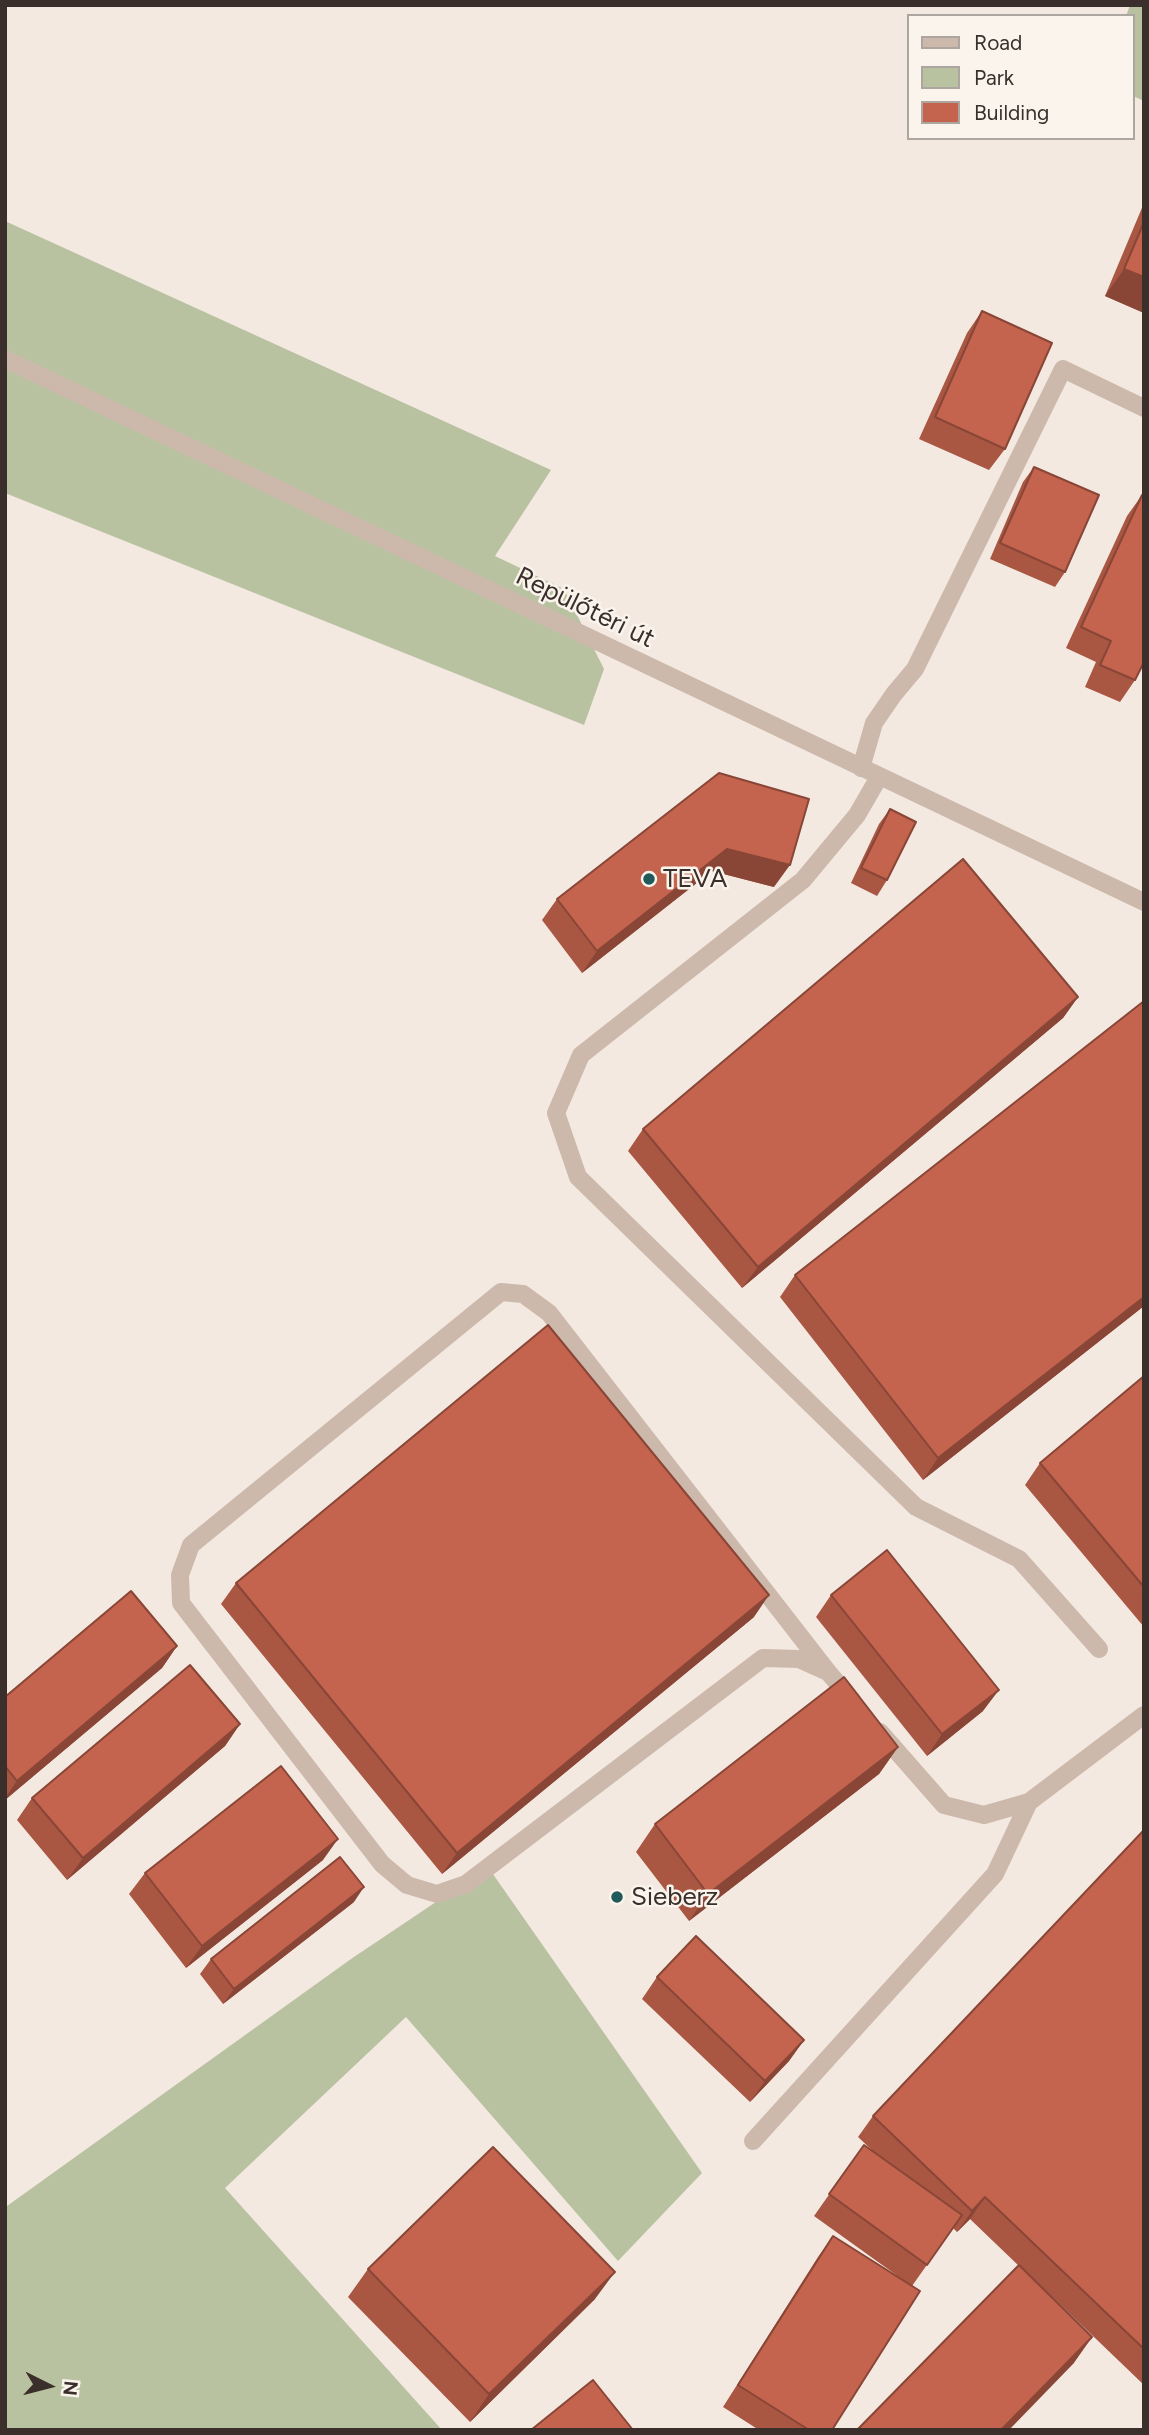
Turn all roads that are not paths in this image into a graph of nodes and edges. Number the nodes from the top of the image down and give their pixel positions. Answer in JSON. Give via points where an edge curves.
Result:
{"nodes":[{"id":1,"x":5,"y":359,"type":"edge"},
{"id":2,"x":1144,"y":408,"type":"edge"},
{"id":3,"x":861,"y":768,"type":"junction"},
{"id":4,"x":879,"y":777,"type":"junction"},
{"id":5,"x":1144,"y":902,"type":"edge"},
{"id":6,"x":1099,"y":1649,"type":"dead end"},
{"id":7,"x":828,"y":1672,"type":"junction"},
{"id":8,"x":1144,"y":1715,"type":"edge"},
{"id":9,"x":1029,"y":1802,"type":"junction"},
{"id":10,"x":753,"y":2141,"type":"dead end"}],
"edges":[{"from":1,"to":3,"type":"street","name":"Repülőtéri út"},
{"from":2,"to":3,"type":"street","via":[[1063,369],[915,669],[874,723]]},
{"from":3,"to":4,"type":"street","name":"Repülőtéri út"},
{"from":4,"to":5,"type":"street","name":"Repülőtéri út"},
{"from":4,"to":6,"type":"street","via":[[857,815],[803,880],[582,1055],[556,1113],[578,1177],[916,1507],[1019,1559]]},
{"from":7,"to":7,"type":"street","via":[[799,1659],[763,1658],[466,1884],[438,1894],[407,1885],[382,1864],[181,1603],[180,1576],[191,1545],[501,1292],[523,1294],[548,1313]]},
{"from":7,"to":9,"type":"street","via":[[944,1804],[984,1815]]},
{"from":8,"to":9,"type":"street"},
{"from":9,"to":10,"type":"street","via":[[995,1874]]}]}
